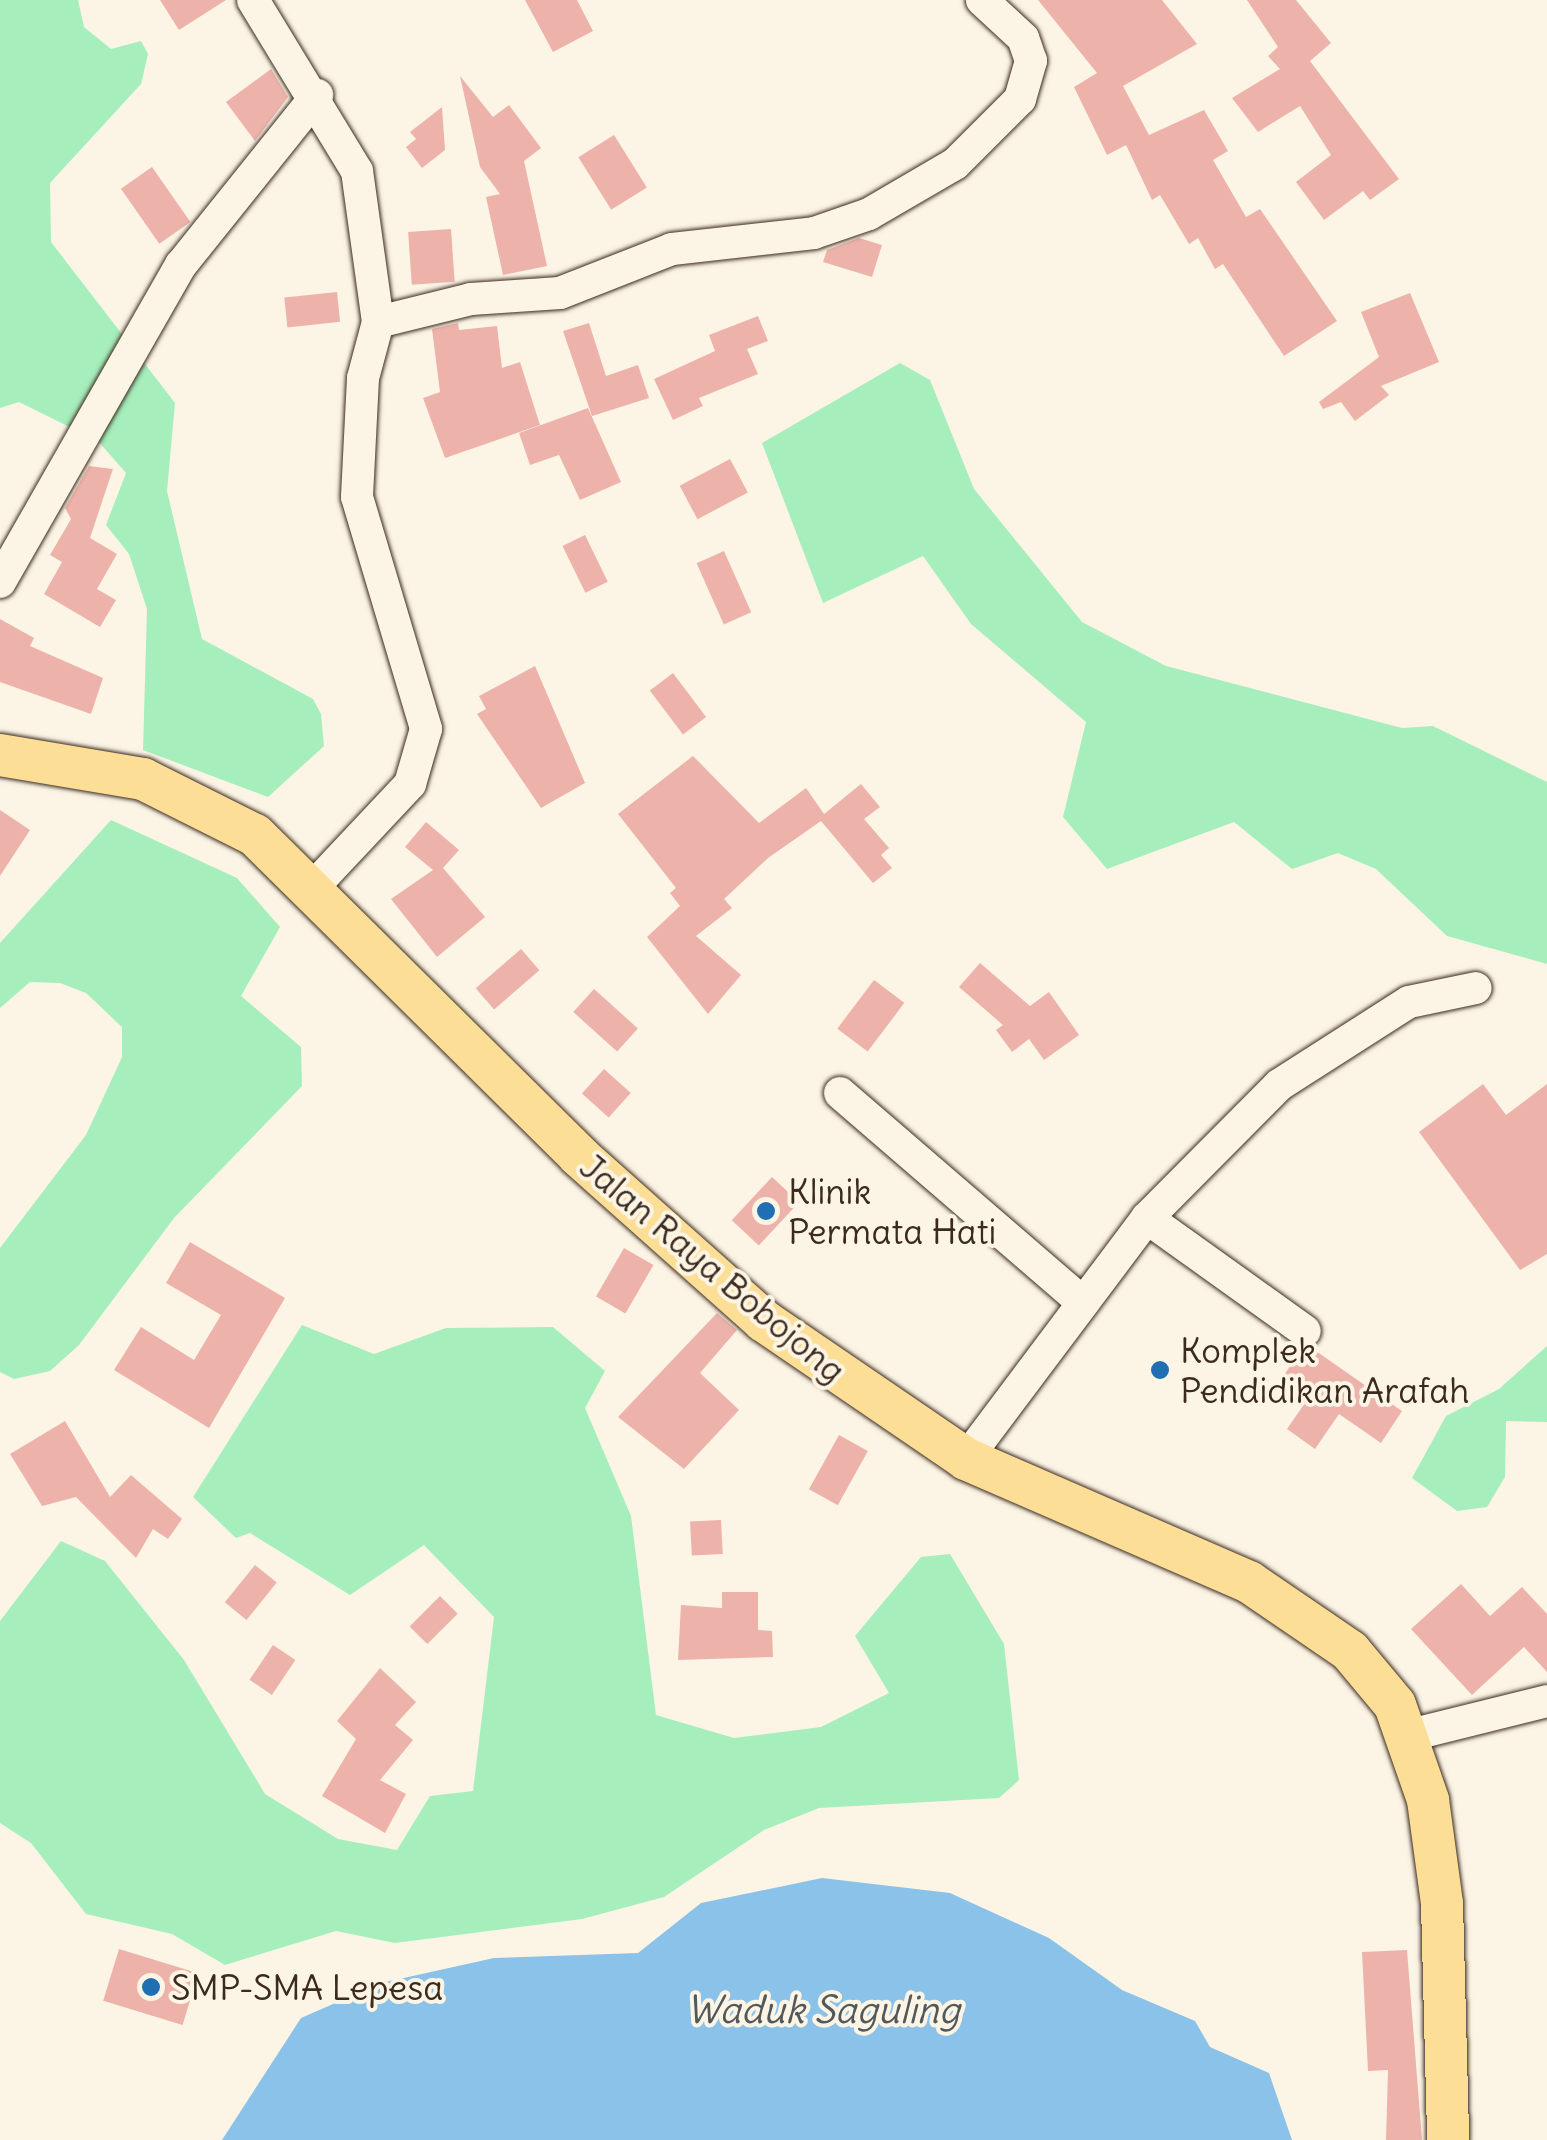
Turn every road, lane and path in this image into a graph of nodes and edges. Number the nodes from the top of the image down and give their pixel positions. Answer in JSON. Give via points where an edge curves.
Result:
{"nodes":[{"id":1,"x":253,"y":0,"type":"edge"},
{"id":2,"x":982,"y":0,"type":"edge"},
{"id":3,"x":317,"y":95,"type":"junction"},
{"id":4,"x":378,"y":322,"type":"junction"},
{"id":5,"x":0,"y":582,"type":"edge"},
{"id":6,"x":0,"y":755,"type":"edge"},
{"id":7,"x":315,"y":885,"type":"junction"},
{"id":8,"x":1476,"y":988,"type":"dead end"},
{"id":9,"x":840,"y":1093,"type":"dead end"},
{"id":10,"x":1147,"y":1218,"type":"junction"},
{"id":11,"x":1082,"y":1303,"type":"junction"},
{"id":12,"x":1305,"y":1331,"type":"dead end"},
{"id":13,"x":966,"y":1459,"type":"junction"},
{"id":14,"x":1547,"y":1701,"type":"edge"},
{"id":15,"x":1410,"y":1736,"type":"junction"},
{"id":16,"x":1448,"y":2140,"type":"edge"}],
"edges":[{"from":1,"to":3,"type":"street"},
{"from":2,"to":4,"type":"street","via":[[1024,38],[1031,61],[1020,99],[955,164],[869,214],[814,233],[672,249],[560,293],[471,299]]},
{"from":3,"to":4,"type":"street","via":[[357,171]]},
{"from":3,"to":5,"type":"street","via":[[180,266]]},
{"from":4,"to":7,"type":"street","via":[[363,378],[357,496],[419,698],[424,750],[410,784]]},
{"from":6,"to":7,"type":"main road","name":"Jalan Raya Bobojong","via":[[143,779],[196,798]]},
{"from":7,"to":13,"type":"main road","name":"Jalan Raya Bobojong","via":[[580,1156],[750,1308]]},
{"from":8,"to":10,"type":"street","via":[[1410,1002],[1280,1085]]},
{"from":9,"to":11,"type":"street"},
{"from":10,"to":11,"type":"street"},
{"from":10,"to":12,"type":"street"},
{"from":11,"to":13,"type":"street"},
{"from":13,"to":15,"type":"main road","name":"Jalan Raya Bobojong","via":[[1302,1611],[1350,1651]]},
{"from":14,"to":15,"type":"street"},
{"from":15,"to":16,"type":"main road","name":"Jalan Raya Bobojong","via":[[1442,1904]]}]}
